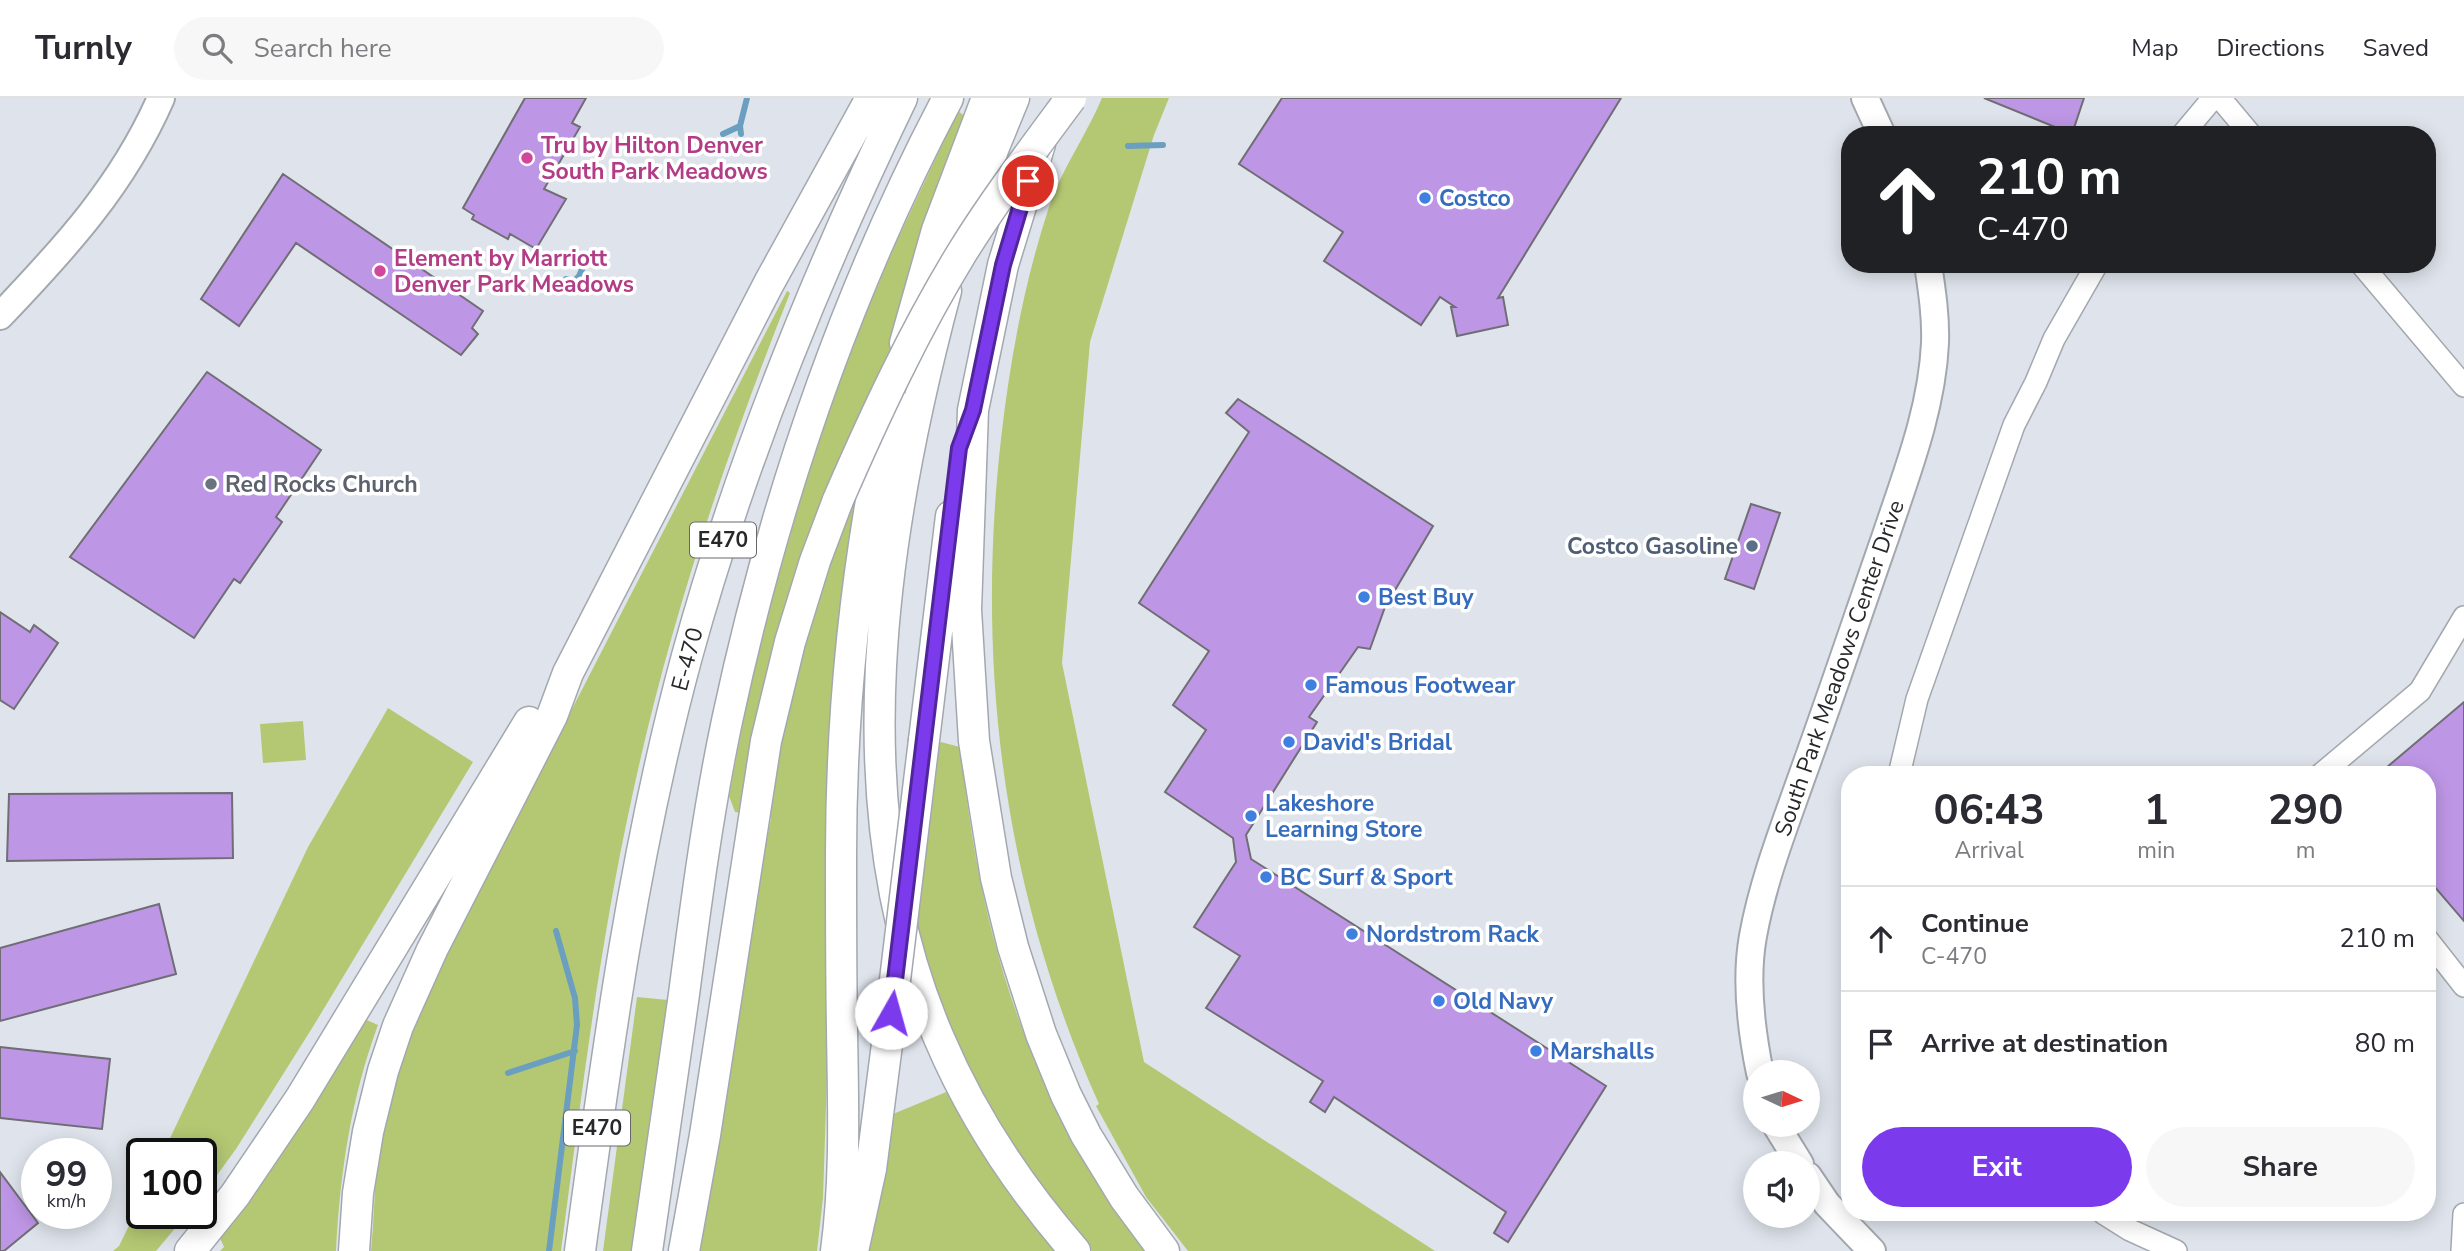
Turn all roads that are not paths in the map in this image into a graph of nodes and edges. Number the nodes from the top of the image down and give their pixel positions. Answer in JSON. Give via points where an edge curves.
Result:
{"nodes":[{"id":1,"x":161,"y":98,"type":"edge"},
{"id":2,"x":871,"y":98,"type":"edge"},
{"id":3,"x":902,"y":98,"type":"edge"},
{"id":4,"x":948,"y":98,"type":"edge"},
{"id":5,"x":987,"y":98,"type":"edge"},
{"id":6,"x":1014,"y":98,"type":"edge"},
{"id":7,"x":1057,"y":98,"type":"edge"},
{"id":8,"x":1071,"y":98,"type":"edge"},
{"id":9,"x":1865,"y":98,"type":"edge"},
{"id":10,"x":2213,"y":98,"type":"edge"},
{"id":11,"x":2220,"y":98,"type":"edge"},
{"id":12,"x":1878,"y":126,"type":"edge"},
{"id":13,"x":2190,"y":126,"type":"edge"},
{"id":14,"x":2243,"y":126,"type":"edge"},
{"id":15,"x":1929,"y":273,"type":"edge"},
{"id":16,"x":2092,"y":273,"type":"edge"},
{"id":17,"x":2370,"y":273,"type":"edge"},
{"id":18,"x":0,"y":316,"type":"edge"},
{"id":19,"x":2456,"y":359,"type":"edge"},
{"id":20,"x":2464,"y":386,"type":"edge"},
{"id":21,"x":973,"y":410,"type":"junction"},
{"id":22,"x":2464,"y":617,"type":"edge"},
{"id":23,"x":568,"y":673,"type":"junction"},
{"id":24,"x":1901,"y":766,"type":"edge"},
{"id":25,"x":2331,"y":766,"type":"edge"},
{"id":26,"x":2436,"y":950,"type":"edge"},
{"id":27,"x":2464,"y":986,"type":"edge"},
{"id":28,"x":1757,"y":1060,"type":"edge"},
{"id":29,"x":1820,"y":1194,"type":"edge"},
{"id":30,"x":2464,"y":1214,"type":"edge"},
{"id":31,"x":1841,"y":1219,"type":"edge"},
{"id":32,"x":1843,"y":1221,"type":"edge"},
{"id":33,"x":2116,"y":1221,"type":"edge"},
{"id":34,"x":190,"y":1251,"type":"edge"},
{"id":35,"x":354,"y":1251,"type":"edge"},
{"id":36,"x":580,"y":1251,"type":"edge"},
{"id":37,"x":647,"y":1251,"type":"edge"},
{"id":38,"x":684,"y":1251,"type":"edge"},
{"id":39,"x":836,"y":1251,"type":"edge"},
{"id":40,"x":853,"y":1251,"type":"edge"},
{"id":41,"x":1075,"y":1251,"type":"edge"},
{"id":42,"x":1164,"y":1251,"type":"edge"},
{"id":43,"x":1872,"y":1251,"type":"edge"},
{"id":44,"x":2176,"y":1251,"type":"edge"},
{"id":45,"x":2462,"y":1251,"type":"edge"}],
"edges":[{"from":1,"to":18,"type":"main road","via":[[107,195]]},
{"from":2,"to":23,"type":"highway","via":[[763,295]]},
{"from":3,"to":36,"type":"highway","name":"E-470","number":"E470","via":[[840,230],[774,389],[687,656],[622,959]]},
{"from":4,"to":37,"type":"highway","via":[[898,199],[838,342],[759,587],[712,802]]},
{"from":5,"to":39,"type":"highway","via":[[923,276],[892,393],[863,549],[844,751],[844,1159]]},
{"from":6,"to":41,"type":"highway","via":[[947,289],[912,430],[886,615],[881,771],[893,882],[938,1036],[989,1135],[1040,1210]]},
{"from":7,"to":21,"type":"highway","via":[[1003,265]]},
{"from":8,"to":38,"type":"highway","bridge":true,"via":[[962,253],[901,363],[838,500],[811,573],[779,683],[758,783]]},
{"from":9,"to":12,"type":"main road"},
{"from":10,"to":13,"type":"street"},
{"from":11,"to":14,"type":"street"},
{"from":15,"to":28,"type":"main road","name":"South Park Meadows Center Drive","via":[[1935,343],[1925,412],[1768,871],[1753,938],[1752,1038]]},
{"from":16,"to":24,"type":"street","via":[[2054,339],[2014,425],[1917,699]]},
{"from":17,"to":19,"type":"street"},
{"from":19,"to":20,"type":"street"},
{"from":21,"to":40,"type":"highway","bridge":true,"via":[[959,448],[873,1162]]},
{"from":21,"to":42,"type":"highway","via":[[966,563],[968,657],[977,766],[996,878],[1033,1013],[1058,1077],[1096,1152]]},
{"from":22,"to":25,"type":"street","via":[[2420,691]]},
{"from":23,"to":34,"type":"highway","via":[[539,704],[284,1124]]},
{"from":23,"to":35,"type":"highway","via":[[552,716],[398,1026],[368,1132]]},
{"from":26,"to":27,"type":"street"},
{"from":29,"to":31,"type":"main road"},
{"from":30,"to":45,"type":"street"},
{"from":32,"to":43,"type":"main road"},
{"from":33,"to":44,"type":"street"}]}
